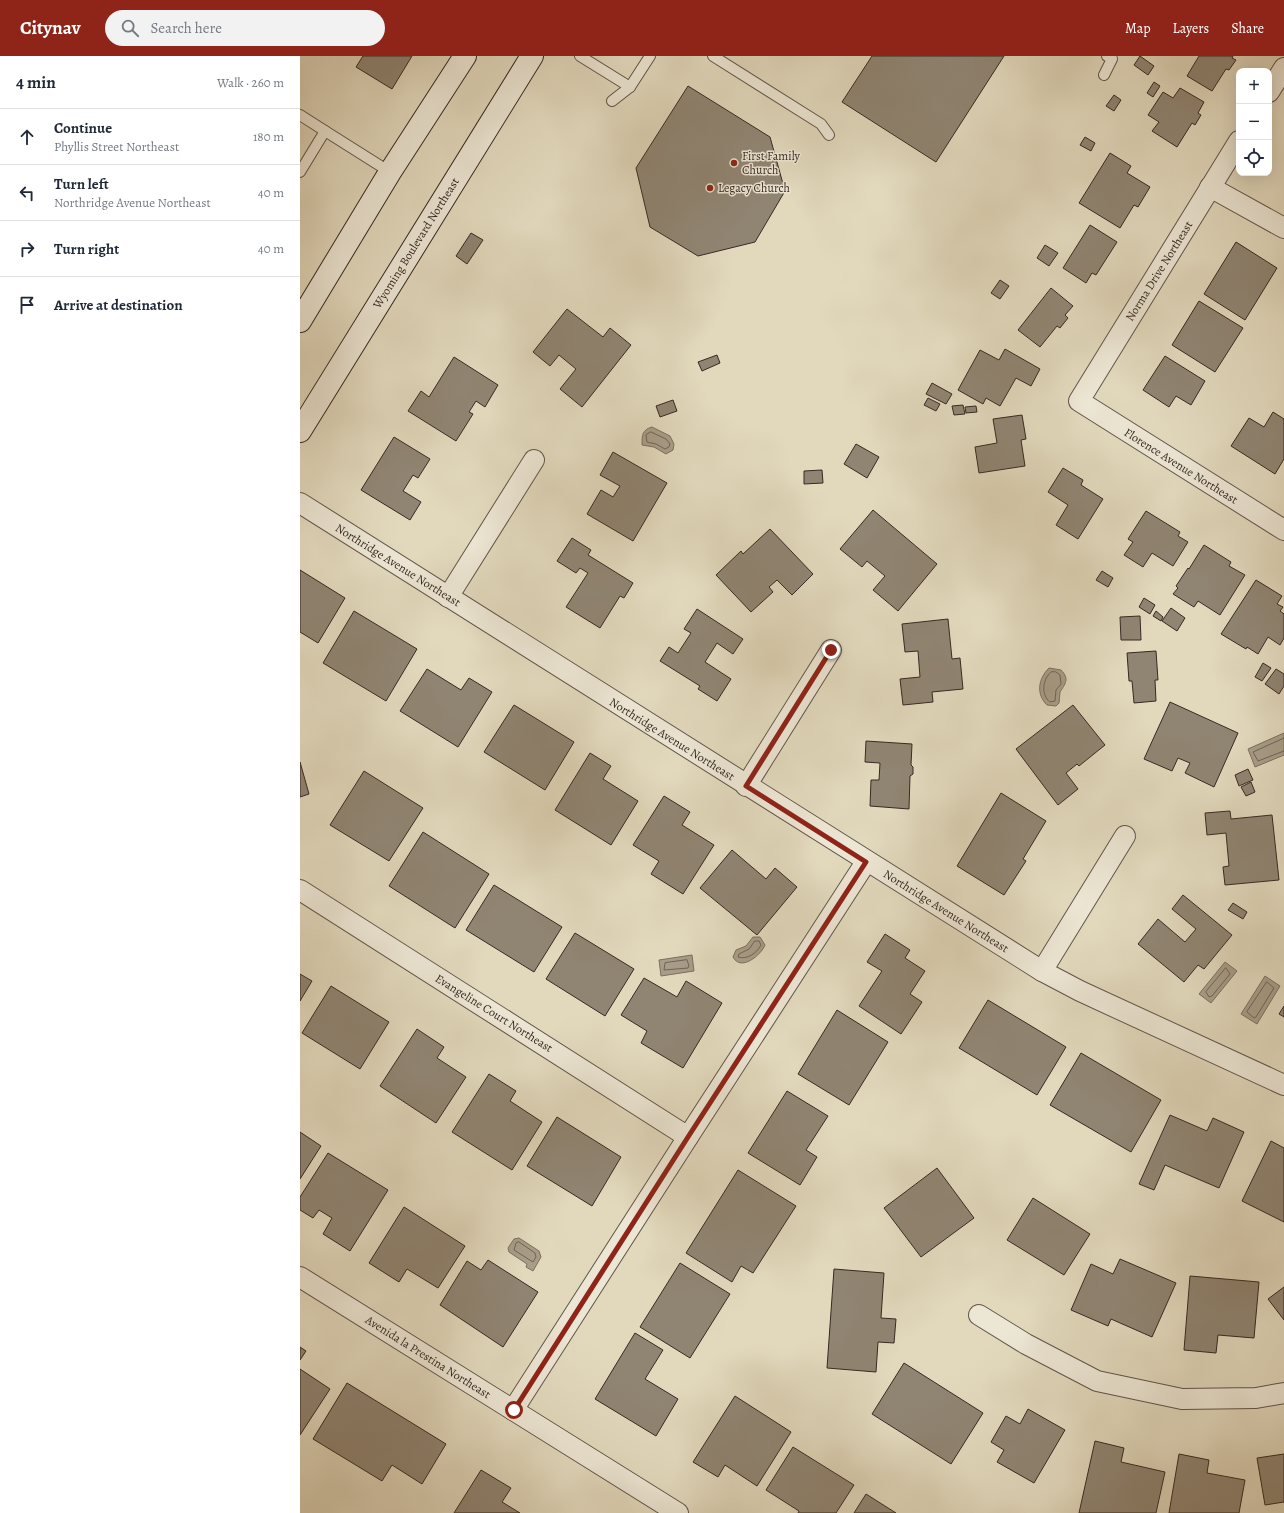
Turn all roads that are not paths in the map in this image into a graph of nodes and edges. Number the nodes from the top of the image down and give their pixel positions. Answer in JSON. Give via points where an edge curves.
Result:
{"nodes":[{"id":1,"x":465,"y":56,"type":"edge"},
{"id":2,"x":532,"y":56,"type":"edge"},
{"id":3,"x":580,"y":56,"type":"edge"},
{"id":4,"x":650,"y":56,"type":"edge"},
{"id":5,"x":713,"y":56,"type":"edge"},
{"id":6,"x":1111,"y":57,"type":"edge"},
{"id":7,"x":1284,"y":68,"type":"edge"},
{"id":8,"x":1104,"y":75,"type":"dead end"},
{"id":9,"x":630,"y":87,"type":"junction"},
{"id":10,"x":1272,"y":87,"type":"edge"},
{"id":11,"x":612,"y":101,"type":"dead end"},
{"id":12,"x":300,"y":115,"type":"edge"},
{"id":13,"x":325,"y":131,"type":"junction"},
{"id":14,"x":829,"y":135,"type":"dead end"},
{"id":15,"x":1236,"y":146,"type":"edge"},
{"id":16,"x":300,"y":172,"type":"edge"},
{"id":17,"x":390,"y":172,"type":"junction"},
{"id":18,"x":1210,"y":187,"type":"junction"},
{"id":19,"x":1284,"y":228,"type":"edge"},
{"id":20,"x":300,"y":321,"type":"edge"},
{"id":21,"x":1078,"y":401,"type":"joint"},
{"id":22,"x":300,"y":431,"type":"edge"},
{"id":23,"x":534,"y":460,"type":"dead end"},
{"id":24,"x":300,"y":503,"type":"edge"},
{"id":25,"x":1284,"y":530,"type":"edge"},
{"id":26,"x":448,"y":597,"type":"junction"},
{"id":27,"x":831,"y":650,"type":"dead end"},
{"id":28,"x":746,"y":786,"type":"junction"},
{"id":29,"x":1125,"y":836,"type":"dead end"},
{"id":30,"x":866,"y":862,"type":"junction"},
{"id":31,"x":300,"y":890,"type":"edge"},
{"id":32,"x":1042,"y":971,"type":"junction"},
{"id":33,"x":1284,"y":1085,"type":"edge"},
{"id":34,"x":688,"y":1137,"type":"junction"},
{"id":35,"x":300,"y":1277,"type":"edge"},
{"id":36,"x":979,"y":1315,"type":"dead end"},
{"id":37,"x":1284,"y":1393,"type":"edge"},
{"id":38,"x":514,"y":1410,"type":"junction"},
{"id":39,"x":678,"y":1513,"type":"edge"}],
"edges":[{"from":1,"to":17,"type":"main road"},
{"from":2,"to":22,"type":"main road","name":"Wyoming Boulevard Northeast"},
{"from":3,"to":9,"type":"lane"},
{"from":4,"to":9,"type":"lane"},
{"from":5,"to":14,"type":"lane","via":[[821,124]]},
{"from":6,"to":8,"type":"lane"},
{"from":7,"to":10,"type":"street"},
{"from":9,"to":11,"type":"lane"},
{"from":12,"to":13,"type":"lane"},
{"from":13,"to":16,"type":"lane"},
{"from":13,"to":17,"type":"lane"},
{"from":15,"to":18,"type":"street","name":"Norma Drive Northeast"},
{"from":17,"to":20,"type":"main road"},
{"from":18,"to":19,"type":"street"},
{"from":18,"to":21,"type":"street","name":"Norma Drive Northeast"},
{"from":21,"to":25,"type":"street","name":"Florence Avenue Northeast"},
{"from":23,"to":26,"type":"street"},
{"from":24,"to":26,"type":"street","name":"Northridge Avenue Northeast"},
{"from":26,"to":28,"type":"street","name":"Northridge Avenue Northeast"},
{"from":27,"to":28,"type":"street"},
{"from":28,"to":30,"type":"street","name":"Northridge Avenue Northeast"},
{"from":29,"to":32,"type":"street"},
{"from":30,"to":32,"type":"street","name":"Northridge Avenue Northeast"},
{"from":30,"to":34,"type":"street"},
{"from":31,"to":34,"type":"street","name":"Evangeline Court Northeast"},
{"from":32,"to":33,"type":"street","name":"Northridge Avenue Northeast"},
{"from":34,"to":38,"type":"street"},
{"from":35,"to":38,"type":"street","name":"Avenida la Prestina Northeast"},
{"from":36,"to":37,"type":"street","via":[[1026,1344],[1097,1380],[1182,1399],[1256,1398]]},
{"from":38,"to":39,"type":"street","name":"Avenida la Prestina Northeast"}]}
